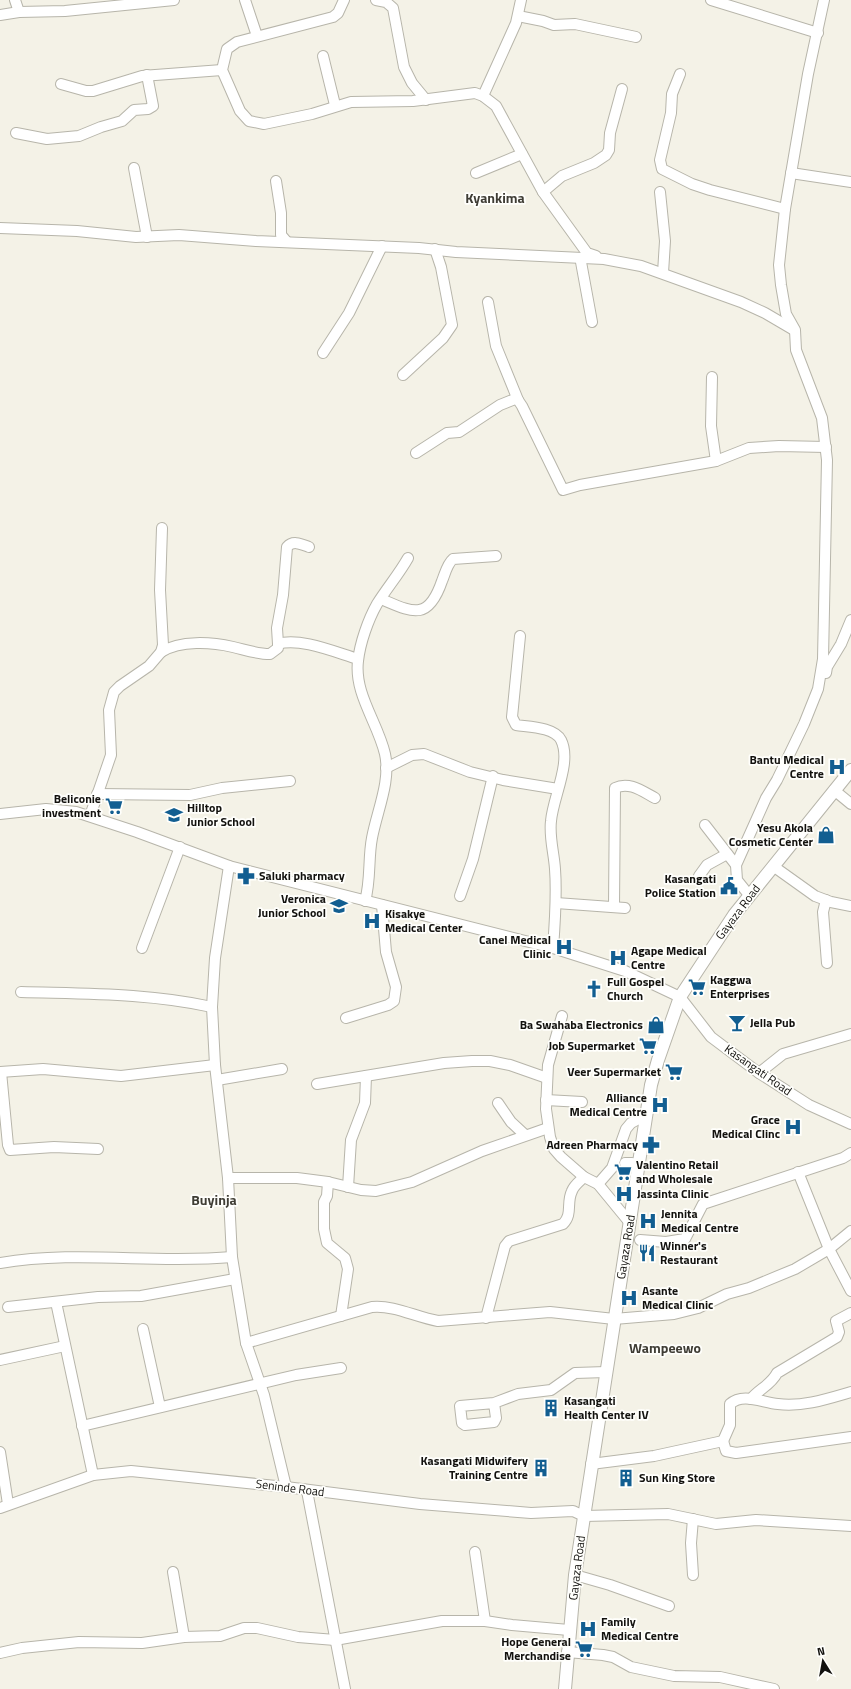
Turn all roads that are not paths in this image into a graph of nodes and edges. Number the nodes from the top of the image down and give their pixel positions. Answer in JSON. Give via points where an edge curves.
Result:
{"nodes":[{"id":1,"x":15,"y":0,"type":"edge"},
{"id":2,"x":174,"y":0,"type":"edge"},
{"id":3,"x":244,"y":0,"type":"edge"},
{"id":4,"x":344,"y":0,"type":"edge"},
{"id":5,"x":376,"y":0,"type":"edge"},
{"id":6,"x":521,"y":0,"type":"edge"},
{"id":7,"x":711,"y":0,"type":"edge"},
{"id":8,"x":826,"y":1,"type":"edge"},
{"id":9,"x":19,"y":12,"type":"junction"},
{"id":10,"x":0,"y":15,"type":"edge"},
{"id":11,"x":518,"y":16,"type":"junction"},
{"id":12,"x":818,"y":33,"type":"junction"},
{"id":13,"x":257,"y":36,"type":"junction"},
{"id":14,"x":636,"y":37,"type":"dead end"},
{"id":15,"x":323,"y":56,"type":"dead end"},
{"id":16,"x":222,"y":70,"type":"junction"},
{"id":17,"x":680,"y":74,"type":"dead end"},
{"id":18,"x":148,"y":75,"type":"junction"},
{"id":19,"x":61,"y":84,"type":"dead end"},
{"id":20,"x":622,"y":90,"type":"dead end"},
{"id":21,"x":483,"y":96,"type":"junction"},
{"id":22,"x":426,"y":100,"type":"junction"},
{"id":23,"x":335,"y":105,"type":"junction"},
{"id":24,"x":16,"y":133,"type":"dead end"},
{"id":25,"x":522,"y":154,"type":"junction"},
{"id":26,"x":134,"y":168,"type":"dead end"},
{"id":27,"x":476,"y":173,"type":"dead end"},
{"id":28,"x":791,"y":173,"type":"junction"},
{"id":29,"x":276,"y":181,"type":"dead end"},
{"id":30,"x":851,"y":182,"type":"edge"},
{"id":31,"x":543,"y":192,"type":"junction"},
{"id":32,"x":660,"y":192,"type":"dead end"},
{"id":33,"x":785,"y":210,"type":"junction"},
{"id":34,"x":0,"y":228,"type":"edge"},
{"id":35,"x":147,"y":237,"type":"junction"},
{"id":36,"x":287,"y":242,"type":"junction"},
{"id":37,"x":382,"y":246,"type":"junction"},
{"id":38,"x":434,"y":249,"type":"junction"},
{"id":39,"x":586,"y":255,"type":"junction"},
{"id":40,"x":663,"y":273,"type":"junction"},
{"id":41,"x":488,"y":302,"type":"dead end"},
{"id":42,"x":592,"y":322,"type":"dead end"},
{"id":43,"x":795,"y":330,"type":"junction"},
{"id":44,"x":322,"y":353,"type":"dead end"},
{"id":45,"x":403,"y":375,"type":"dead end"},
{"id":46,"x":712,"y":377,"type":"dead end"},
{"id":47,"x":518,"y":400,"type":"junction"},
{"id":48,"x":826,"y":447,"type":"junction"},
{"id":49,"x":416,"y":453,"type":"dead end"},
{"id":50,"x":716,"y":461,"type":"junction"},
{"id":51,"x":162,"y":528,"type":"dead end"},
{"id":52,"x":309,"y":547,"type":"dead end"},
{"id":53,"x":496,"y":556,"type":"dead end"},
{"id":54,"x":408,"y":558,"type":"dead end"},
{"id":55,"x":381,"y":599,"type":"junction"},
{"id":56,"x":851,"y":620,"type":"edge"},
{"id":57,"x":520,"y":636,"type":"dead end"},
{"id":58,"x":188,"y":638,"type":"dead end"},
{"id":59,"x":278,"y":644,"type":"junction"},
{"id":60,"x":162,"y":648,"type":"junction"},
{"id":61,"x":358,"y":659,"type":"junction"},
{"id":62,"x":818,"y":689,"type":"junction"},
{"id":63,"x":386,"y":768,"type":"junction"},
{"id":64,"x":851,"y":770,"type":"edge"},
{"id":65,"x":493,"y":776,"type":"junction"},
{"id":66,"x":290,"y":781,"type":"dead end"},
{"id":67,"x":558,"y":789,"type":"junction"},
{"id":68,"x":834,"y":790,"type":"junction"},
{"id":69,"x":97,"y":794,"type":"junction"},
{"id":70,"x":655,"y":798,"type":"dead end"},
{"id":71,"x":851,"y":804,"type":"edge"},
{"id":72,"x":0,"y":814,"type":"edge"},
{"id":73,"x":90,"y":816,"type":"junction"},
{"id":74,"x":704,"y":825,"type":"dead end"},
{"id":75,"x":180,"y":847,"type":"junction"},
{"id":76,"x":727,"y":854,"type":"junction"},
{"id":77,"x":736,"y":865,"type":"junction"},
{"id":78,"x":229,"y":866,"type":"junction"},
{"id":79,"x":773,"y":866,"type":"junction"},
{"id":80,"x":699,"y":876,"type":"dead end"},
{"id":81,"x":749,"y":895,"type":"junction"},
{"id":82,"x":460,"y":896,"type":"dead end"},
{"id":83,"x":826,"y":900,"type":"junction"},
{"id":84,"x":365,"y":901,"type":"junction"},
{"id":85,"x":556,"y":903,"type":"junction"},
{"id":86,"x":382,"y":905,"type":"junction"},
{"id":87,"x":614,"y":906,"type":"junction"},
{"id":88,"x":851,"y":906,"type":"edge"},
{"id":89,"x":625,"y":908,"type":"dead end"},
{"id":90,"x":142,"y":948,"type":"dead end"},
{"id":91,"x":553,"y":948,"type":"junction"},
{"id":92,"x":827,"y":963,"type":"dead end"},
{"id":93,"x":21,"y":992,"type":"dead end"},
{"id":94,"x":680,"y":997,"type":"junction"},
{"id":95,"x":212,"y":1007,"type":"junction"},
{"id":96,"x":562,"y":1016,"type":"dead end"},
{"id":97,"x":346,"y":1018,"type":"dead end"},
{"id":98,"x":851,"y":1034,"type":"edge"},
{"id":99,"x":215,"y":1065,"type":"junction"},
{"id":100,"x":282,"y":1069,"type":"dead end"},
{"id":101,"x":0,"y":1072,"type":"edge"},
{"id":102,"x":759,"y":1073,"type":"junction"},
{"id":103,"x":366,"y":1076,"type":"junction"},
{"id":104,"x":547,"y":1078,"type":"junction"},
{"id":105,"x":217,"y":1080,"type":"junction"},
{"id":106,"x":317,"y":1084,"type":"dead end"},
{"id":107,"x":546,"y":1100,"type":"junction"},
{"id":108,"x":582,"y":1102,"type":"dead end"},
{"id":109,"x":498,"y":1103,"type":"dead end"},
{"id":110,"x":646,"y":1115,"type":"junction"},
{"id":111,"x":851,"y":1124,"type":"edge"},
{"id":112,"x":548,"y":1128,"type":"junction"},
{"id":113,"x":525,"y":1135,"type":"junction"},
{"id":114,"x":98,"y":1149,"type":"dead end"},
{"id":115,"x":851,"y":1153,"type":"edge"},
{"id":116,"x":798,"y":1172,"type":"junction"},
{"id":117,"x":584,"y":1177,"type":"junction"},
{"id":118,"x":228,"y":1178,"type":"junction"},
{"id":119,"x":328,"y":1182,"type":"junction"},
{"id":120,"x":598,"y":1184,"type":"junction"},
{"id":121,"x":348,"y":1187,"type":"junction"},
{"id":122,"x":630,"y":1223,"type":"junction"},
{"id":123,"x":851,"y":1231,"type":"edge"},
{"id":124,"x":640,"y":1240,"type":"dead end"},
{"id":125,"x":829,"y":1249,"type":"junction"},
{"id":126,"x":232,"y":1257,"type":"junction"},
{"id":127,"x":0,"y":1263,"type":"edge"},
{"id":128,"x":235,"y":1279,"type":"junction"},
{"id":129,"x":851,"y":1291,"type":"edge"},
{"id":130,"x":56,"y":1302,"type":"junction"},
{"id":131,"x":8,"y":1307,"type":"dead end"},
{"id":132,"x":851,"y":1313,"type":"edge"},
{"id":133,"x":340,"y":1316,"type":"junction"},
{"id":134,"x":486,"y":1318,"type":"junction"},
{"id":135,"x":614,"y":1319,"type":"junction"},
{"id":136,"x":143,"y":1329,"type":"dead end"},
{"id":137,"x":246,"y":1343,"type":"junction"},
{"id":138,"x":65,"y":1346,"type":"junction"},
{"id":139,"x":0,"y":1360,"type":"edge"},
{"id":140,"x":341,"y":1368,"type":"dead end"},
{"id":141,"x":606,"y":1372,"type":"junction"},
{"id":142,"x":261,"y":1383,"type":"junction"},
{"id":143,"x":851,"y":1392,"type":"edge"},
{"id":144,"x":751,"y":1399,"type":"junction"},
{"id":145,"x":494,"y":1403,"type":"dead end"},
{"id":146,"x":160,"y":1407,"type":"junction"},
{"id":147,"x":82,"y":1426,"type":"junction"},
{"id":148,"x":851,"y":1438,"type":"edge"},
{"id":149,"x":723,"y":1441,"type":"junction"},
{"id":150,"x":0,"y":1452,"type":"edge"},
{"id":151,"x":591,"y":1464,"type":"junction"},
{"id":152,"x":93,"y":1474,"type":"junction"},
{"id":153,"x":286,"y":1487,"type":"junction"},
{"id":154,"x":307,"y":1491,"type":"junction"},
{"id":155,"x":4,"y":1506,"type":"edge"},
{"id":156,"x":584,"y":1516,"type":"junction"},
{"id":157,"x":693,"y":1518,"type":"junction"},
{"id":158,"x":851,"y":1526,"type":"edge"},
{"id":159,"x":475,"y":1552,"type":"dead end"},
{"id":160,"x":173,"y":1572,"type":"dead end"},
{"id":161,"x":693,"y":1575,"type":"dead end"},
{"id":162,"x":575,"y":1576,"type":"junction"},
{"id":163,"x":669,"y":1606,"type":"dead end"},
{"id":164,"x":485,"y":1621,"type":"junction"},
{"id":165,"x":569,"y":1630,"type":"junction"},
{"id":166,"x":184,"y":1637,"type":"junction"},
{"id":167,"x":336,"y":1640,"type":"junction"},
{"id":168,"x":567,"y":1652,"type":"junction"},
{"id":169,"x":0,"y":1653,"type":"edge"},
{"id":170,"x":566,"y":1688,"type":"edge"},
{"id":171,"x":345,"y":1689,"type":"edge"},
{"id":172,"x":774,"y":1689,"type":"edge"}],
"edges":[{"from":1,"to":9,"type":"street"},
{"from":2,"to":9,"type":"street","via":[[65,11]]},
{"from":3,"to":13,"type":"street"},
{"from":4,"to":13,"type":"street","via":[[338,13],[333,17]]},
{"from":5,"to":22,"type":"street","via":[[388,3],[393,8],[404,67],[412,83]]},
{"from":6,"to":11,"type":"street"},
{"from":7,"to":12,"type":"street"},
{"from":8,"to":12,"type":"street"},
{"from":9,"to":10,"type":"street"},
{"from":11,"to":14,"type":"street","via":[[554,25],[575,24]]},
{"from":11,"to":21,"type":"street"},
{"from":12,"to":28,"type":"street","via":[[808,74]]},
{"from":13,"to":16,"type":"street","via":[[230,46],[225,53]]},
{"from":15,"to":23,"type":"street"},
{"from":16,"to":18,"type":"street"},
{"from":16,"to":23,"type":"street","via":[[240,111],[244,117],[255,123],[264,124],[303,116]]},
{"from":17,"to":33,"type":"street","via":[[672,94],[671,113],[660,160],[662,170],[710,190]]},
{"from":18,"to":19,"type":"street","via":[[86,91]]},
{"from":18,"to":24,"type":"street","via":[[153,106],[134,110],[122,121],[70,137],[47,139]]},
{"from":20,"to":31,"type":"street","via":[[606,155],[594,163],[562,176]]},
{"from":21,"to":22,"type":"street","via":[[475,93]]},
{"from":21,"to":25,"type":"street","via":[[496,106]]},
{"from":22,"to":23,"type":"street","via":[[351,102]]},
{"from":25,"to":27,"type":"street"},
{"from":25,"to":31,"type":"street"},
{"from":26,"to":35,"type":"street"},
{"from":28,"to":30,"type":"street"},
{"from":28,"to":33,"type":"street"},
{"from":29,"to":36,"type":"street","via":[[281,213],[281,235]]},
{"from":31,"to":39,"type":"street"},
{"from":32,"to":40,"type":"street","via":[[665,241]]},
{"from":33,"to":43,"type":"street","via":[[780,274],[786,314]]},
{"from":34,"to":35,"type":"street"},
{"from":35,"to":36,"type":"street","via":[[179,234]]},
{"from":36,"to":37,"type":"street"},
{"from":37,"to":38,"type":"street"},
{"from":37,"to":44,"type":"street","via":[[348,313]]},
{"from":38,"to":39,"type":"street","via":[[495,254]]},
{"from":38,"to":45,"type":"street","via":[[441,267],[452,325]]},
{"from":39,"to":40,"type":"street","via":[[642,266]]},
{"from":39,"to":42,"type":"street","via":[[580,262]]},
{"from":40,"to":43,"type":"street","via":[[754,307]]},
{"from":41,"to":47,"type":"street","via":[[496,346]]},
{"from":43,"to":48,"type":"street","via":[[796,350],[822,418]]},
{"from":46,"to":50,"type":"street","via":[[712,426]]},
{"from":47,"to":49,"type":"street","via":[[509,400],[459,432],[447,434]]},
{"from":47,"to":50,"type":"street","via":[[563,490]]},
{"from":48,"to":50,"type":"street","via":[[749,448]]},
{"from":48,"to":62,"type":"street","via":[[823,659]]},
{"from":51,"to":60,"type":"street"},
{"from":52,"to":59,"type":"street","via":[[294,543],[287,547],[277,628]]},
{"from":53,"to":55,"type":"street","via":[[453,559],[437,594],[420,611],[416,612]]},
{"from":54,"to":55,"type":"street"},
{"from":55,"to":61,"type":"street","via":[[372,614]]},
{"from":56,"to":62,"type":"street"},
{"from":57,"to":67,"type":"street","via":[[512,717],[516,724],[558,736],[564,754]]},
{"from":58,"to":60,"type":"street"},
{"from":59,"to":60,"type":"street","via":[[278,648],[270,654],[220,645]]},
{"from":59,"to":61,"type":"street","via":[[292,643],[322,648]]},
{"from":60,"to":69,"type":"street","via":[[149,666],[114,692],[109,710],[111,755]]},
{"from":61,"to":63,"type":"street","via":[[357,670],[361,690],[385,752]]},
{"from":62,"to":77,"type":"street"},
{"from":63,"to":65,"type":"street","via":[[412,755],[424,754],[470,772]]},
{"from":63,"to":84,"type":"street","via":[[372,837]]},
{"from":64,"to":68,"type":"main road","name":"Gayaza Road"},
{"from":65,"to":67,"type":"street"},
{"from":65,"to":82,"type":"street","via":[[473,859]]},
{"from":66,"to":69,"type":"street","via":[[222,788],[190,795]]},
{"from":67,"to":85,"type":"street","via":[[550,836],[555,867]]},
{"from":68,"to":71,"type":"street"},
{"from":68,"to":79,"type":"main road","name":"Gayaza Road"},
{"from":69,"to":73,"type":"street"},
{"from":70,"to":87,"type":"street","via":[[633,786],[615,788]]},
{"from":72,"to":73,"type":"street","via":[[61,809]]},
{"from":73,"to":75,"type":"street"},
{"from":74,"to":76,"type":"street"},
{"from":75,"to":78,"type":"street"},
{"from":75,"to":90,"type":"street"},
{"from":76,"to":77,"type":"street"},
{"from":76,"to":80,"type":"street","via":[[707,865]]},
{"from":77,"to":81,"type":"street","via":[[737,880]]},
{"from":78,"to":84,"type":"street"},
{"from":78,"to":95,"type":"street","via":[[215,958]]},
{"from":79,"to":81,"type":"main road","name":"Gayaza Road"},
{"from":79,"to":83,"type":"street","via":[[815,896]]},
{"from":81,"to":94,"type":"main road","name":"Gayaza Road","via":[[716,940]]},
{"from":83,"to":88,"type":"street"},
{"from":83,"to":92,"type":"street","via":[[823,926]]},
{"from":84,"to":86,"type":"street"},
{"from":85,"to":87,"type":"street"},
{"from":85,"to":91,"type":"street"},
{"from":86,"to":91,"type":"street"},
{"from":86,"to":97,"type":"street","via":[[386,952],[396,987],[394,1001]]},
{"from":87,"to":89,"type":"street"},
{"from":91,"to":94,"type":"street","via":[[625,972]]},
{"from":93,"to":95,"type":"street","via":[[146,996]]},
{"from":94,"to":102,"type":"street","name":"Kasangati Road","via":[[711,1037]]},
{"from":94,"to":110,"type":"main road","name":"Gayaza Road","via":[[658,1060]]},
{"from":95,"to":99,"type":"street"},
{"from":96,"to":104,"type":"street","via":[[548,1065]]},
{"from":98,"to":102,"type":"street","via":[[783,1054]]},
{"from":99,"to":101,"type":"street","via":[[121,1076],[43,1068]]},
{"from":99,"to":105,"type":"street"},
{"from":100,"to":105,"type":"street"},
{"from":101,"to":114,"type":"street","via":[[10,1150]]},
{"from":102,"to":111,"type":"street","name":"Kasangati Road","via":[[809,1105]]},
{"from":103,"to":104,"type":"street","via":[[444,1063],[490,1061]]},
{"from":103,"to":106,"type":"street"},
{"from":103,"to":121,"type":"street","via":[[365,1103],[351,1140]]},
{"from":104,"to":107,"type":"street"},
{"from":105,"to":118,"type":"street"},
{"from":107,"to":108,"type":"street"},
{"from":107,"to":112,"type":"street"},
{"from":109,"to":113,"type":"street"},
{"from":110,"to":120,"type":"street","via":[[631,1123],[626,1130],[612,1168]]},
{"from":110,"to":122,"type":"main road","name":"Gayaza Road"},
{"from":112,"to":113,"type":"street"},
{"from":112,"to":117,"type":"street","via":[[554,1149]]},
{"from":113,"to":121,"type":"street","via":[[482,1150],[412,1182],[376,1191]]},
{"from":115,"to":116,"type":"street","via":[[843,1158]]},
{"from":116,"to":124,"type":"street","via":[[703,1204],[685,1239],[666,1242]]},
{"from":116,"to":125,"type":"street"},
{"from":117,"to":120,"type":"street"},
{"from":117,"to":134,"type":"street","via":[[572,1191],[568,1219],[563,1224],[509,1241]]},
{"from":118,"to":119,"type":"street","via":[[297,1178]]},
{"from":118,"to":126,"type":"street"},
{"from":119,"to":121,"type":"street"},
{"from":119,"to":133,"type":"street","via":[[324,1202],[327,1243],[345,1258],[348,1269]]},
{"from":120,"to":122,"type":"street"},
{"from":122,"to":135,"type":"main road","name":"Gayaza Road"},
{"from":123,"to":125,"type":"street"},
{"from":125,"to":129,"type":"street"},
{"from":125,"to":135,"type":"street","via":[[795,1269],[750,1288],[727,1294],[698,1308],[662,1316]]},
{"from":126,"to":127,"type":"street","via":[[203,1260],[66,1258]]},
{"from":126,"to":128,"type":"street"},
{"from":128,"to":130,"type":"street","via":[[141,1296],[98,1297]]},
{"from":128,"to":137,"type":"street"},
{"from":130,"to":131,"type":"street"},
{"from":130,"to":138,"type":"street"},
{"from":132,"to":144,"type":"street","via":[[836,1321],[839,1332],[837,1337],[777,1373],[774,1379],[756,1392]]},
{"from":133,"to":134,"type":"street","via":[[380,1306],[438,1321]]},
{"from":133,"to":137,"type":"street"},
{"from":134,"to":135,"type":"street","via":[[550,1312]]},
{"from":135,"to":141,"type":"main road","name":"Gayaza Road"},
{"from":136,"to":146,"type":"street"},
{"from":137,"to":142,"type":"street"},
{"from":138,"to":139,"type":"street"},
{"from":138,"to":147,"type":"street"},
{"from":140,"to":142,"type":"street"},
{"from":141,"to":145,"type":"street","via":[[575,1373],[551,1390],[518,1394]]},
{"from":141,"to":151,"type":"main road","name":"Gayaza Road"},
{"from":142,"to":146,"type":"street"},
{"from":142,"to":153,"type":"street"},
{"from":143,"to":144,"type":"street","via":[[807,1404],[776,1404]]},
{"from":144,"to":149,"type":"street","via":[[739,1399],[730,1404],[730,1425]]},
{"from":146,"to":147,"type":"street"},
{"from":147,"to":152,"type":"street"},
{"from":148,"to":149,"type":"street","via":[[736,1453],[726,1451]]},
{"from":149,"to":151,"type":"street","via":[[654,1456]]},
{"from":150,"to":155,"type":"street"},
{"from":151,"to":156,"type":"main road","name":"Gayaza Road"},
{"from":152,"to":153,"type":"street","name":"Seninde Road","via":[[145,1471]]},
{"from":152,"to":155,"type":"street","name":"Seninde Road"},
{"from":153,"to":154,"type":"street","name":"Seninde Road"},
{"from":154,"to":156,"type":"street","name":"Seninde Road","via":[[531,1513],[573,1511]]},
{"from":154,"to":167,"type":"street"},
{"from":156,"to":157,"type":"street","name":"Seninde Road","via":[[654,1514]]},
{"from":156,"to":162,"type":"main road","name":"Gayaza Road"},
{"from":157,"to":158,"type":"street","name":"Seninde Road","via":[[716,1524],[756,1520]]},
{"from":157,"to":161,"type":"street"},
{"from":159,"to":164,"type":"street"},
{"from":160,"to":166,"type":"street"},
{"from":162,"to":163,"type":"street","via":[[610,1585]]},
{"from":162,"to":165,"type":"main road","name":"Gayaza Road"},
{"from":164,"to":165,"type":"street","via":[[512,1626]]},
{"from":164,"to":167,"type":"street","via":[[427,1623]]},
{"from":165,"to":168,"type":"main road","name":"Gayaza Road"},
{"from":166,"to":167,"type":"street","via":[[220,1636],[244,1628],[257,1628],[298,1637]]},
{"from":166,"to":169,"type":"street","via":[[142,1643],[79,1642]]},
{"from":167,"to":171,"type":"street"},
{"from":168,"to":170,"type":"main road","name":"Gayaza Road"},
{"from":168,"to":172,"type":"street","via":[[603,1655],[631,1667],[674,1676],[720,1677]]}]}
